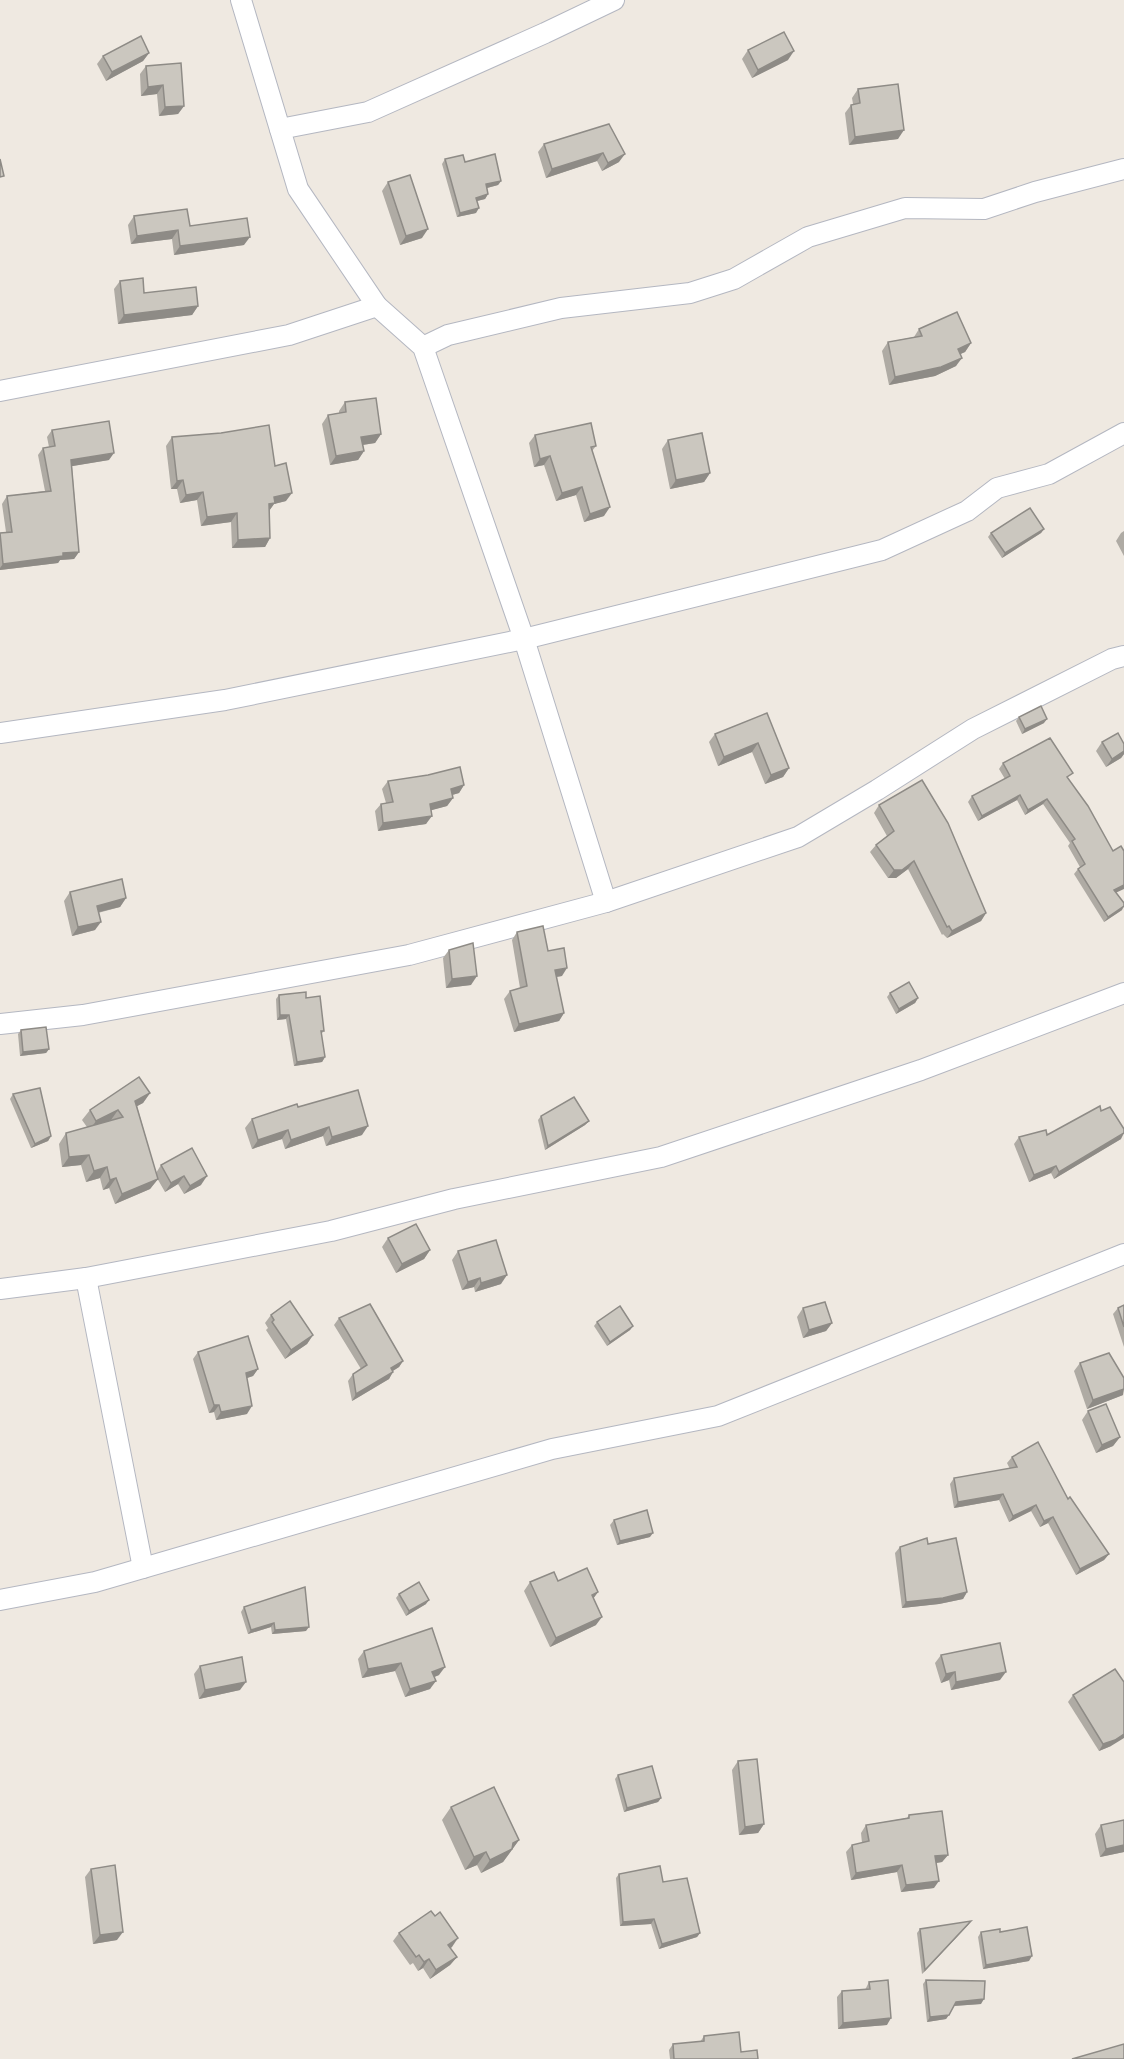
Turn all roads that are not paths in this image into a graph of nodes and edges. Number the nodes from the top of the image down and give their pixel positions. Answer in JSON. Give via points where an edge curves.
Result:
{"nodes":[{"id":1,"x":241,"y":0,"type":"edge"},
{"id":2,"x":614,"y":0,"type":"edge"},
{"id":3,"x":280,"y":129,"type":"junction"},
{"id":4,"x":1124,"y":169,"type":"edge"},
{"id":5,"x":377,"y":306,"type":"junction"},
{"id":6,"x":423,"y":347,"type":"junction"},
{"id":7,"x":0,"y":391,"type":"edge"},
{"id":8,"x":1124,"y":433,"type":"edge"},
{"id":9,"x":524,"y":639,"type":"junction"},
{"id":10,"x":1124,"y":656,"type":"edge"},
{"id":11,"x":0,"y":733,"type":"edge"},
{"id":12,"x":606,"y":902,"type":"junction"},
{"id":13,"x":1124,"y":993,"type":"edge"},
{"id":14,"x":0,"y":1024,"type":"edge"},
{"id":15,"x":1124,"y":1254,"type":"edge"},
{"id":16,"x":86,"y":1278,"type":"junction"},
{"id":17,"x":0,"y":1289,"type":"edge"},
{"id":18,"x":143,"y":1568,"type":"junction"},
{"id":19,"x":0,"y":1600,"type":"edge"}],
"edges":[{"from":1,"to":3,"type":"street"},
{"from":2,"to":3,"type":"street","via":[[368,112]]},
{"from":3,"to":5,"type":"street","via":[[298,189]]},
{"from":4,"to":6,"type":"street","via":[[984,209],[905,208],[808,237],[734,279],[690,293],[561,308],[448,335]]},
{"from":5,"to":6,"type":"street"},
{"from":5,"to":7,"type":"street","via":[[289,335]]},
{"from":6,"to":9,"type":"street"},
{"from":8,"to":9,"type":"street","via":[[1049,474],[997,488],[968,511],[882,550]]},
{"from":9,"to":11,"type":"street","via":[[225,700]]},
{"from":9,"to":12,"type":"street"},
{"from":10,"to":12,"type":"street","via":[[973,729],[798,837]]},
{"from":12,"to":14,"type":"street","via":[[409,955],[83,1015]]},
{"from":13,"to":16,"type":"street","via":[[921,1070],[661,1157],[454,1199],[331,1231]]},
{"from":15,"to":18,"type":"street","via":[[718,1416],[552,1449]]},
{"from":16,"to":17,"type":"street"},
{"from":16,"to":18,"type":"street"},
{"from":18,"to":19,"type":"street","via":[[95,1582]]}]}
